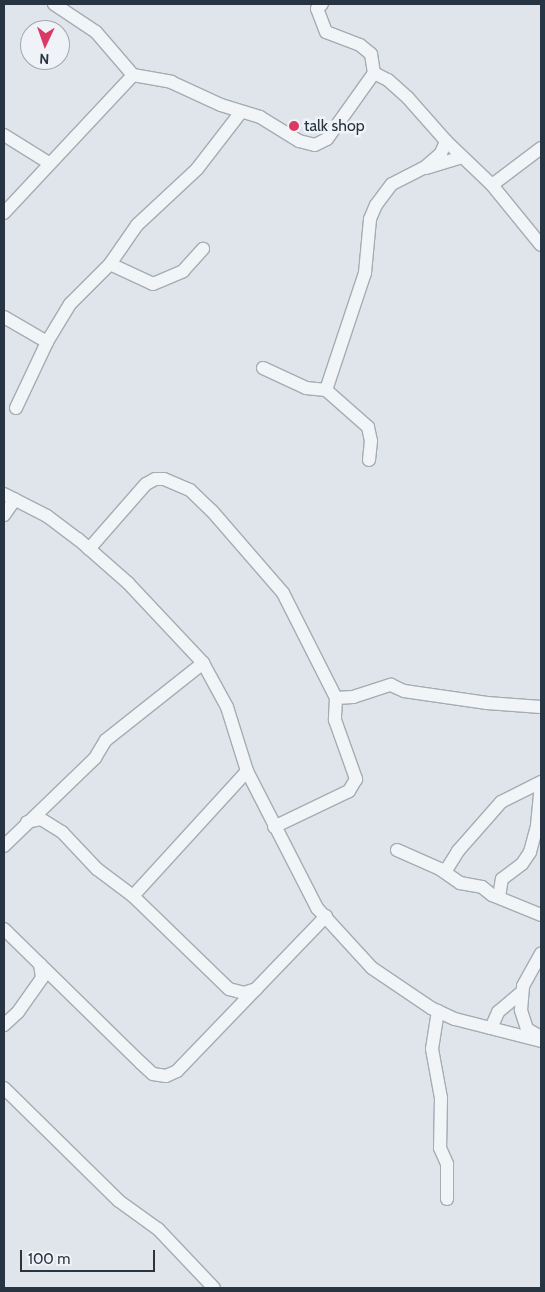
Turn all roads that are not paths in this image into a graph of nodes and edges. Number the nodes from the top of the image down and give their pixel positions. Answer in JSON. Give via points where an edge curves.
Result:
{"nodes":[{"id":1,"x":54,"y":4,"type":"edge"},
{"id":2,"x":322,"y":4,"type":"edge"},
{"id":3,"x":374,"y":72,"type":"junction"},
{"id":4,"x":133,"y":75,"type":"junction"},
{"id":5,"x":241,"y":112,"type":"junction"},
{"id":6,"x":4,"y":135,"type":"edge"},
{"id":7,"x":446,"y":141,"type":"junction"},
{"id":8,"x":541,"y":148,"type":"edge"},
{"id":9,"x":461,"y":157,"type":"junction"},
{"id":10,"x":49,"y":163,"type":"junction"},
{"id":11,"x":424,"y":168,"type":"junction"},
{"id":12,"x":492,"y":185,"type":"junction"},
{"id":13,"x":4,"y":213,"type":"edge"},
{"id":14,"x":541,"y":245,"type":"edge"},
{"id":15,"x":202,"y":249,"type":"dead end"},
{"id":16,"x":110,"y":264,"type":"junction"},
{"id":17,"x":4,"y":317,"type":"edge"},
{"id":18,"x":47,"y":342,"type":"junction"},
{"id":19,"x":263,"y":368,"type":"dead end"},
{"id":20,"x":326,"y":390,"type":"junction"},
{"id":21,"x":16,"y":408,"type":"dead end"},
{"id":22,"x":369,"y":460,"type":"dead end"},
{"id":23,"x":9,"y":496,"type":"edge"},
{"id":24,"x":4,"y":515,"type":"edge"},
{"id":25,"x":89,"y":549,"type":"junction"},
{"id":26,"x":190,"y":650,"type":"junction"},
{"id":27,"x":203,"y":664,"type":"junction"},
{"id":28,"x":186,"y":676,"type":"junction"},
{"id":29,"x":336,"y":698,"type":"junction"},
{"id":30,"x":541,"y":707,"type":"edge"},
{"id":31,"x":247,"y":771,"type":"junction"},
{"id":32,"x":541,"y":783,"type":"edge"},
{"id":33,"x":27,"y":822,"type":"junction"},
{"id":34,"x":274,"y":827,"type":"junction"},
{"id":35,"x":4,"y":846,"type":"edge"},
{"id":36,"x":397,"y":850,"type":"dead end"},
{"id":37,"x":445,"y":872,"type":"junction"},
{"id":38,"x":133,"y":896,"type":"junction"},
{"id":39,"x":499,"y":897,"type":"junction"},
{"id":40,"x":541,"y":915,"type":"edge"},
{"id":41,"x":326,"y":916,"type":"junction"},
{"id":42,"x":4,"y":929,"type":"edge"},
{"id":43,"x":541,"y":954,"type":"edge"},
{"id":44,"x":40,"y":964,"type":"junction"},
{"id":45,"x":256,"y":989,"type":"junction"},
{"id":46,"x":232,"y":991,"type":"junction"},
{"id":47,"x":522,"y":992,"type":"junction"},
{"id":48,"x":236,"y":1010,"type":"junction"},
{"id":49,"x":438,"y":1012,"type":"junction"},
{"id":50,"x":4,"y":1025,"type":"edge"},
{"id":51,"x":491,"y":1028,"type":"junction"},
{"id":52,"x":541,"y":1039,"type":"edge"},
{"id":53,"x":4,"y":1088,"type":"edge"},
{"id":54,"x":446,"y":1199,"type":"dead end"},
{"id":55,"x":214,"y":1288,"type":"edge"}],
"edges":[{"from":1,"to":4,"type":"street","via":[[96,32]]},
{"from":2,"to":3,"type":"street","via":[[317,9],[326,32],[360,45],[371,54]]},
{"from":3,"to":5,"type":"street","via":[[327,140],[315,145],[299,141],[260,117]]},
{"from":3,"to":7,"type":"street","via":[[408,98]]},
{"from":4,"to":5,"type":"street","via":[[171,82]]},
{"from":4,"to":10,"type":"street"},
{"from":5,"to":16,"type":"street","via":[[198,169],[137,225]]},
{"from":6,"to":10,"type":"street"},
{"from":7,"to":9,"type":"street"},
{"from":7,"to":11,"type":"street","via":[[441,153]]},
{"from":8,"to":12,"type":"street"},
{"from":9,"to":11,"type":"street"},
{"from":9,"to":12,"type":"street"},
{"from":10,"to":13,"type":"street"},
{"from":11,"to":20,"type":"street","via":[[400,179],[384,192],[376,205],[370,219],[365,273]]},
{"from":12,"to":14,"type":"street"},
{"from":15,"to":16,"type":"street","via":[[183,271],[153,284],[142,282]]},
{"from":16,"to":18,"type":"street","via":[[70,304]]},
{"from":17,"to":18,"type":"street"},
{"from":18,"to":21,"type":"street"},
{"from":19,"to":20,"type":"street","via":[[306,388]]},
{"from":20,"to":22,"type":"street","via":[[368,427],[371,441]]},
{"from":23,"to":24,"type":"street"},
{"from":23,"to":25,"type":"street","via":[[47,516]]},
{"from":25,"to":26,"type":"street","via":[[128,583]]},
{"from":25,"to":29,"type":"street","via":[[146,484],[155,479],[176,482],[212,511],[283,593]]},
{"from":26,"to":27,"type":"street"},
{"from":26,"to":28,"type":"street"},
{"from":27,"to":28,"type":"street"},
{"from":27,"to":31,"type":"street","via":[[227,708]]},
{"from":28,"to":33,"type":"street","via":[[106,740],[95,758]]},
{"from":29,"to":30,"type":"street","via":[[391,685],[404,690],[487,703]]},
{"from":29,"to":34,"type":"street","via":[[335,720],[354,770],[354,786]]},
{"from":31,"to":34,"type":"street"},
{"from":31,"to":38,"type":"street"},
{"from":32,"to":37,"type":"street","via":[[501,802],[458,851]]},
{"from":32,"to":39,"type":"street","via":[[537,825],[530,852],[522,864],[502,879]]},
{"from":33,"to":35,"type":"street"},
{"from":33,"to":38,"type":"street","via":[[41,819],[50,822],[98,869]]},
{"from":34,"to":41,"type":"street","via":[[317,908]]},
{"from":36,"to":37,"type":"street"},
{"from":37,"to":39,"type":"street","via":[[460,883],[482,887]]},
{"from":38,"to":46,"type":"street"},
{"from":39,"to":40,"type":"street"},
{"from":41,"to":45,"type":"street"},
{"from":41,"to":49,"type":"street","via":[[372,968]]},
{"from":42,"to":44,"type":"street"},
{"from":43,"to":47,"type":"street"},
{"from":44,"to":48,"type":"street","via":[[141,1064],[161,1076],[177,1071]]},
{"from":44,"to":50,"type":"street","via":[[42,978],[18,1012]]},
{"from":45,"to":46,"type":"street","via":[[244,993]]},
{"from":45,"to":48,"type":"street"},
{"from":46,"to":48,"type":"street"},
{"from":47,"to":51,"type":"street","via":[[498,1012]]},
{"from":47,"to":52,"type":"street","via":[[524,1025]]},
{"from":49,"to":51,"type":"street","via":[[455,1020]]},
{"from":49,"to":54,"type":"street","via":[[432,1049],[441,1098],[440,1148],[447,1164]]},
{"from":51,"to":52,"type":"street"},
{"from":53,"to":55,"type":"street","via":[[119,1200],[158,1229]]}]}
